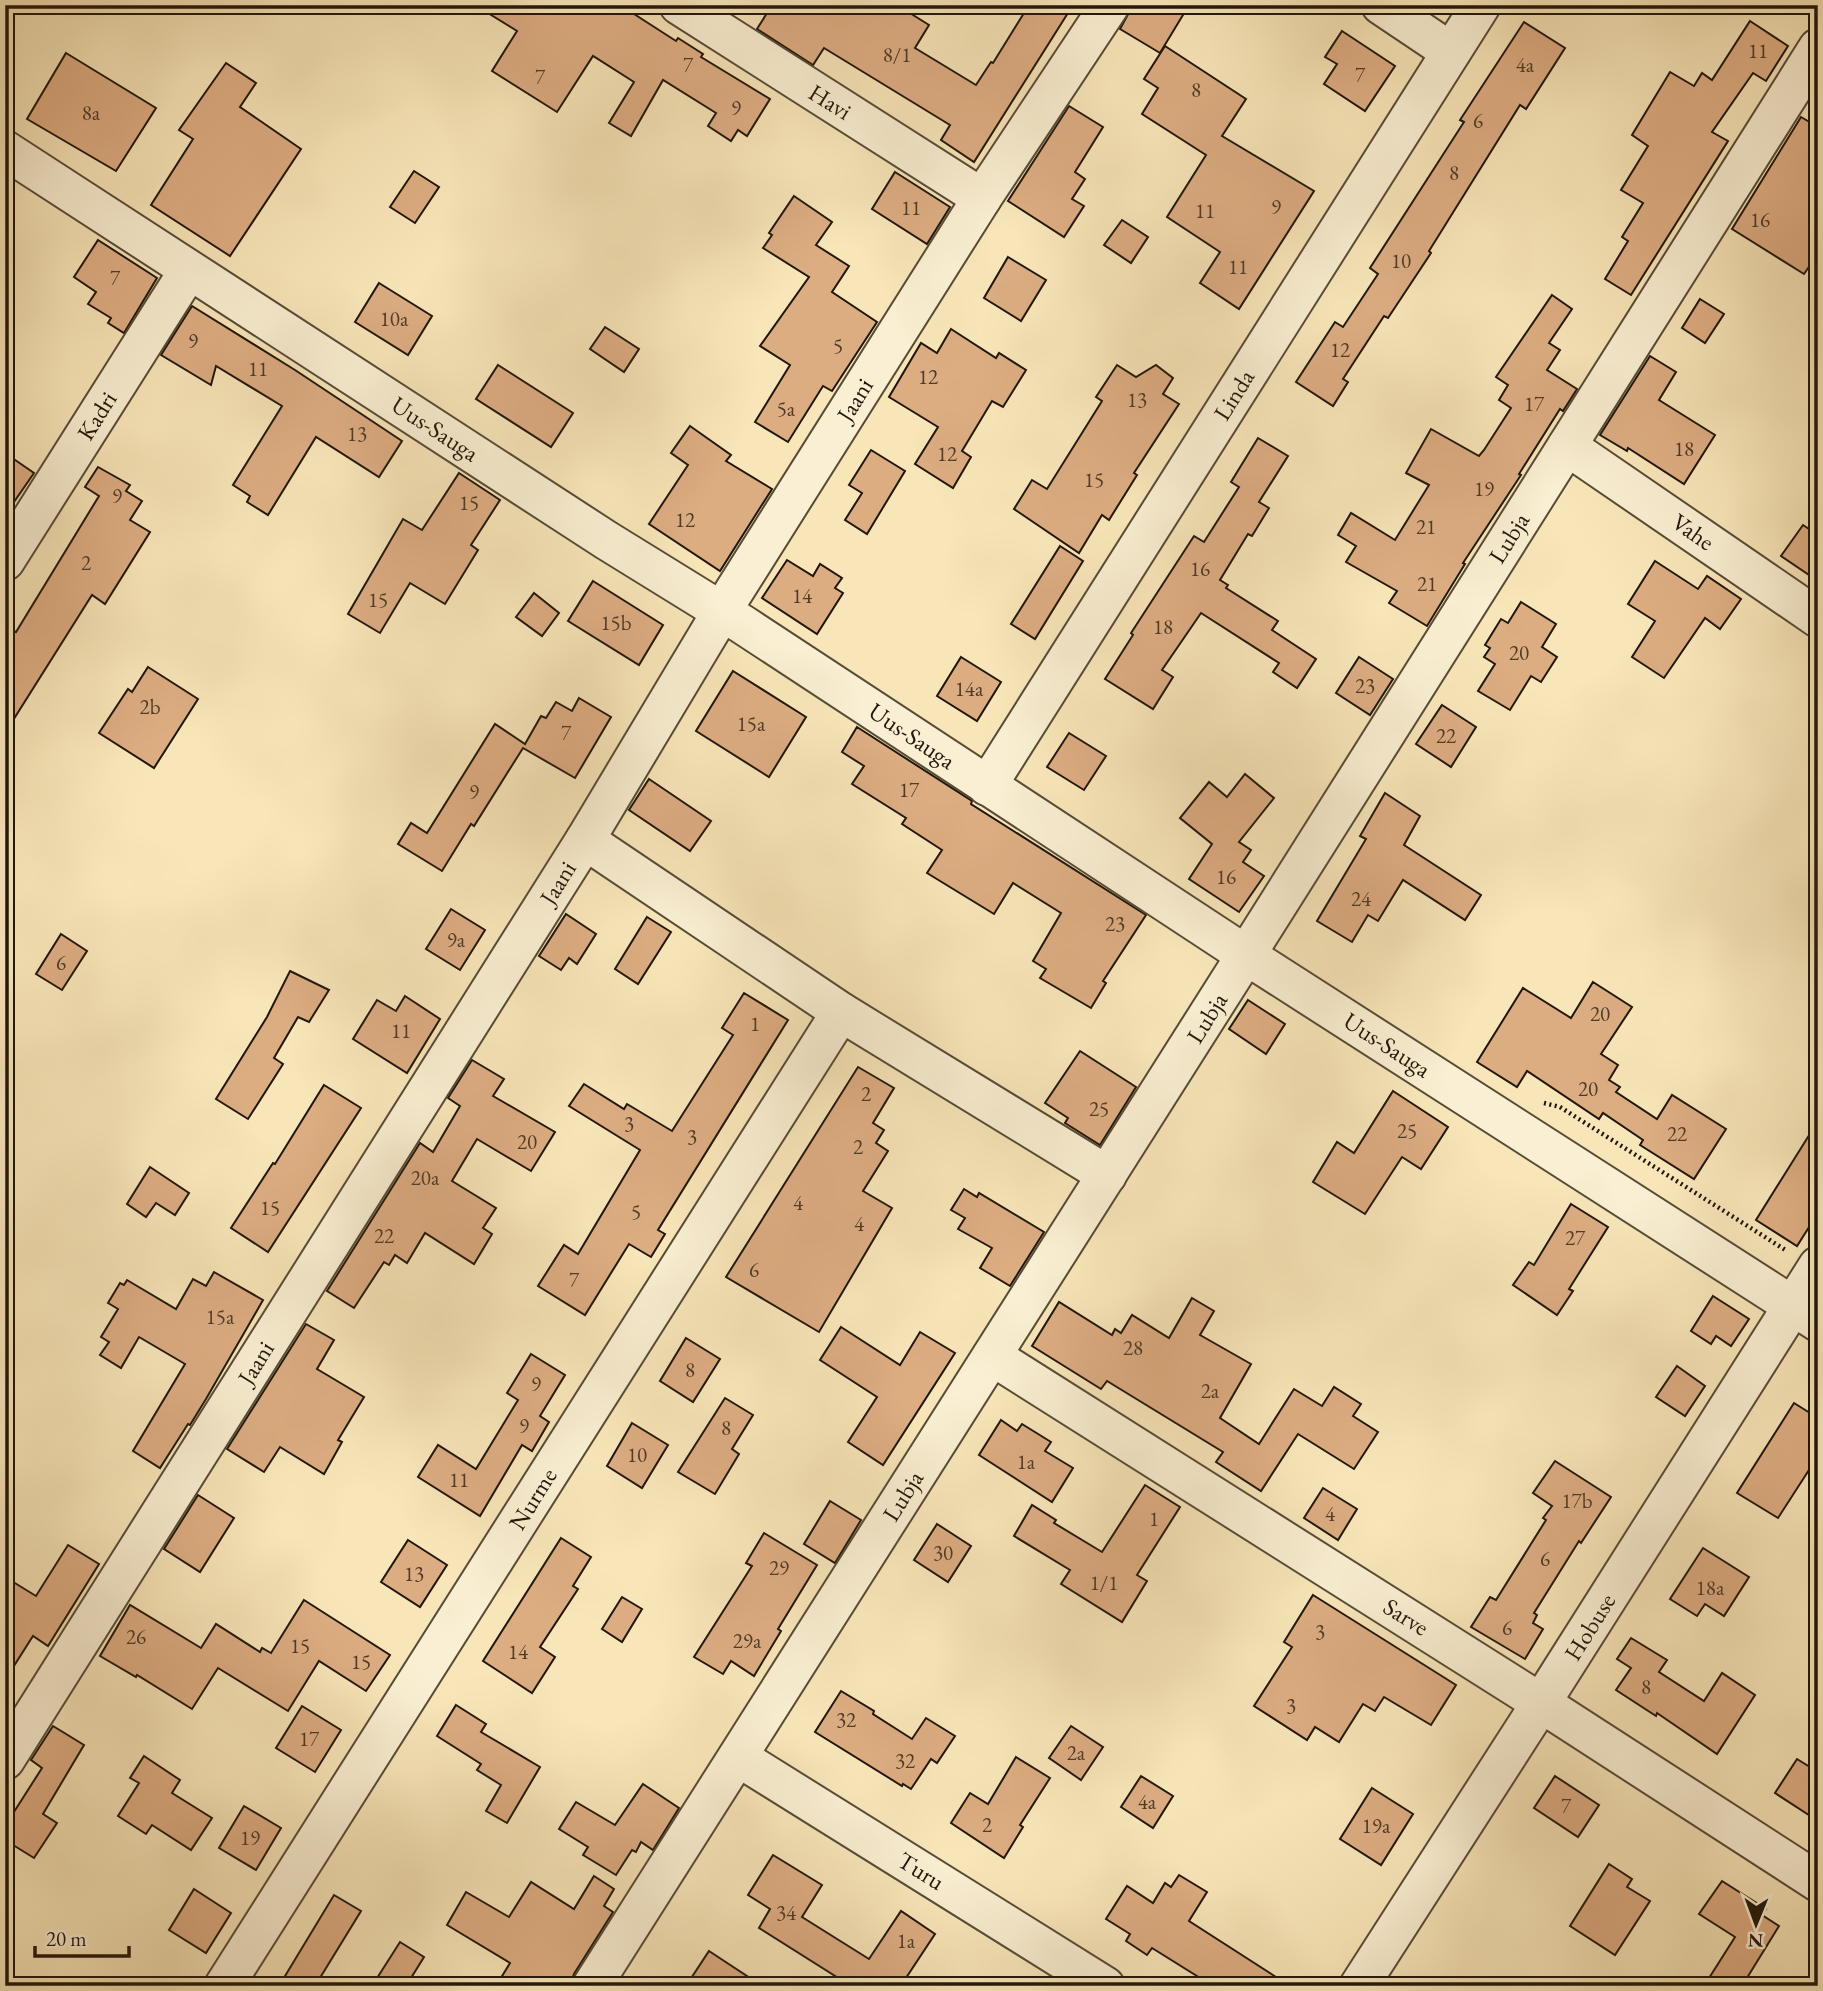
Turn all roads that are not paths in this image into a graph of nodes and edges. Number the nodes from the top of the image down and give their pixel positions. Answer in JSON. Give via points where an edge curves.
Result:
{"nodes":[{"id":1,"x":679,"y":5,"type":"edge"},
{"id":2,"x":1110,"y":5,"type":"edge"},
{"id":3,"x":1381,"y":5,"type":"edge"},
{"id":4,"x":1482,"y":5,"type":"edge"},
{"id":5,"x":1818,"y":48,"type":"edge"},
{"id":6,"x":1451,"y":52,"type":"junction"},
{"id":7,"x":5,"y":150,"type":"edge"},
{"id":8,"x":982,"y":198,"type":"junction"},
{"id":9,"x":189,"y":270,"type":"junction"},
{"id":10,"x":1567,"y":446,"type":"junction"},
{"id":11,"x":5,"y":561,"type":"edge"},
{"id":12,"x":721,"y":611,"type":"junction"},
{"id":13,"x":1818,"y":618,"type":"edge"},
{"id":14,"x":987,"y":786,"type":"junction"},
{"id":15,"x":585,"y":840,"type":"junction"},
{"id":16,"x":1246,"y":956,"type":"junction"},
{"id":17,"x":841,"y":1012,"type":"junction"},
{"id":18,"x":1107,"y":1175,"type":"junction"},
{"id":19,"x":1817,"y":1267,"type":"edge"},
{"id":20,"x":1805,"y":1314,"type":"edge"},
{"id":21,"x":992,"y":1356,"type":"junction"},
{"id":22,"x":1541,"y":1703,"type":"junction"},
{"id":23,"x":738,"y":1757,"type":"junction"},
{"id":24,"x":5,"y":1760,"type":"edge"},
{"id":25,"x":1818,"y":1882,"type":"edge"},
{"id":26,"x":224,"y":1986,"type":"edge"},
{"id":27,"x":592,"y":1986,"type":"edge"},
{"id":28,"x":1105,"y":1986,"type":"edge"},
{"id":29,"x":1359,"y":1986,"type":"edge"}],
"edges":[{"from":1,"to":8,"type":"street","name":"Havi"},
{"from":2,"to":8,"type":"street","name":"Jaani"},
{"from":3,"to":6,"type":"street"},
{"from":4,"to":6,"type":"street","name":"Linda"},
{"from":5,"to":10,"type":"street","name":"Lubja"},
{"from":6,"to":14,"type":"street","name":"Linda"},
{"from":7,"to":9,"type":"street","name":"Uus-Sauga"},
{"from":8,"to":12,"type":"street","name":"Jaani"},
{"from":9,"to":11,"type":"street","name":"Kadri"},
{"from":9,"to":12,"type":"street","name":"Uus-Sauga"},
{"from":10,"to":13,"type":"street","name":"Vahe"},
{"from":10,"to":16,"type":"street","name":"Lubja"},
{"from":12,"to":14,"type":"street","name":"Uus-Sauga"},
{"from":12,"to":15,"type":"street","name":"Jaani"},
{"from":14,"to":16,"type":"street","name":"Uus-Sauga"},
{"from":15,"to":17,"type":"street"},
{"from":15,"to":24,"type":"street","name":"Jaani"},
{"from":16,"to":18,"type":"street","name":"Lubja"},
{"from":16,"to":20,"type":"street","name":"Uus-Sauga"},
{"from":17,"to":18,"type":"street"},
{"from":17,"to":26,"type":"street","name":"Nurme"},
{"from":18,"to":21,"type":"street","name":"Lubja"},
{"from":19,"to":20,"type":"street","name":"Hobuse"},
{"from":20,"to":22,"type":"street","name":"Hobuse"},
{"from":21,"to":22,"type":"street","name":"Sarve"},
{"from":21,"to":23,"type":"street","name":"Lubja"},
{"from":22,"to":25,"type":"street","name":"Sarve"},
{"from":22,"to":29,"type":"street","name":"Hobuse"},
{"from":23,"to":27,"type":"street","name":"Lubja"},
{"from":23,"to":28,"type":"street","name":"Turu"}]}
